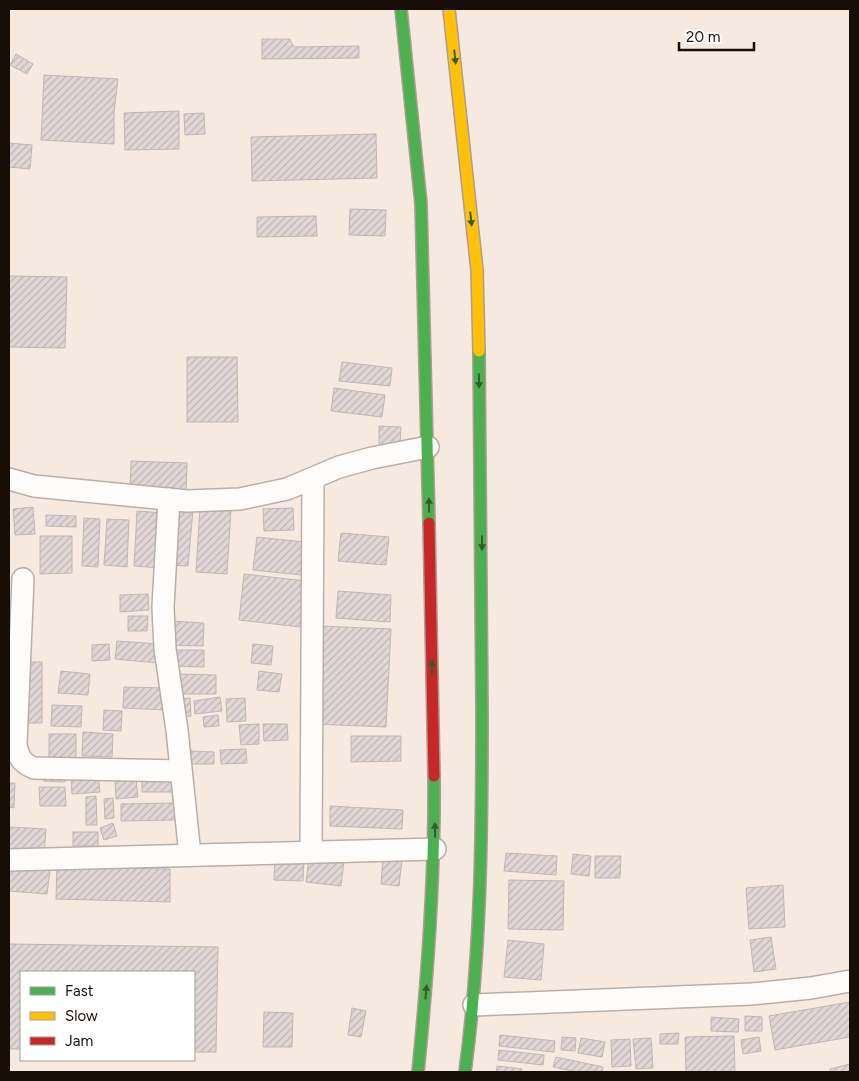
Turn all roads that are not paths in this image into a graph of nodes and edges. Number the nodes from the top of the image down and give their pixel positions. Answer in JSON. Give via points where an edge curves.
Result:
{"nodes":[{"id":1,"x":401,"y":9,"type":"edge"},
{"id":2,"x":449,"y":9,"type":"edge"},
{"id":3,"x":428,"y":447,"type":"junction"},
{"id":4,"x":9,"y":479,"type":"edge"},
{"id":5,"x":313,"y":480,"type":"junction"},
{"id":6,"x":169,"y":499,"type":"junction"},
{"id":7,"x":23,"y":579,"type":"dead end"},
{"id":8,"x":181,"y":772,"type":"junction"},
{"id":9,"x":435,"y":848,"type":"junction"},
{"id":10,"x":311,"y":851,"type":"junction"},
{"id":11,"x":190,"y":855,"type":"junction"},
{"id":12,"x":9,"y":860,"type":"edge"},
{"id":13,"x":850,"y":981,"type":"edge"},
{"id":14,"x":474,"y":1005,"type":"junction"},
{"id":15,"x":418,"y":1072,"type":"edge"},
{"id":16,"x":466,"y":1072,"type":"edge"}],
"edges":[{"from":1,"to":3,"type":"highway","via":[[421,204]]},
{"from":2,"to":14,"type":"highway","one_way":true,"via":[[477,270],[483,763],[482,869]]},
{"from":3,"to":5,"type":"street","via":[[372,458],[338,468]]},
{"from":9,"to":3,"type":"highway","one_way":true},
{"from":4,"to":6,"type":"street","via":[[34,486]]},
{"from":5,"to":6,"type":"street","via":[[240,499]]},
{"from":5,"to":10,"type":"street"},
{"from":6,"to":8,"type":"street","via":[[163,616],[166,665],[171,682]]},
{"from":7,"to":8,"type":"street","via":[[18,756],[34,768]]},
{"from":8,"to":11,"type":"street"},
{"from":9,"to":10,"type":"street"},
{"from":15,"to":9,"type":"highway","one_way":true},
{"from":10,"to":11,"type":"street"},
{"from":11,"to":12,"type":"street"},
{"from":13,"to":14,"type":"street","via":[[752,994]]},
{"from":14,"to":16,"type":"highway"}]}
